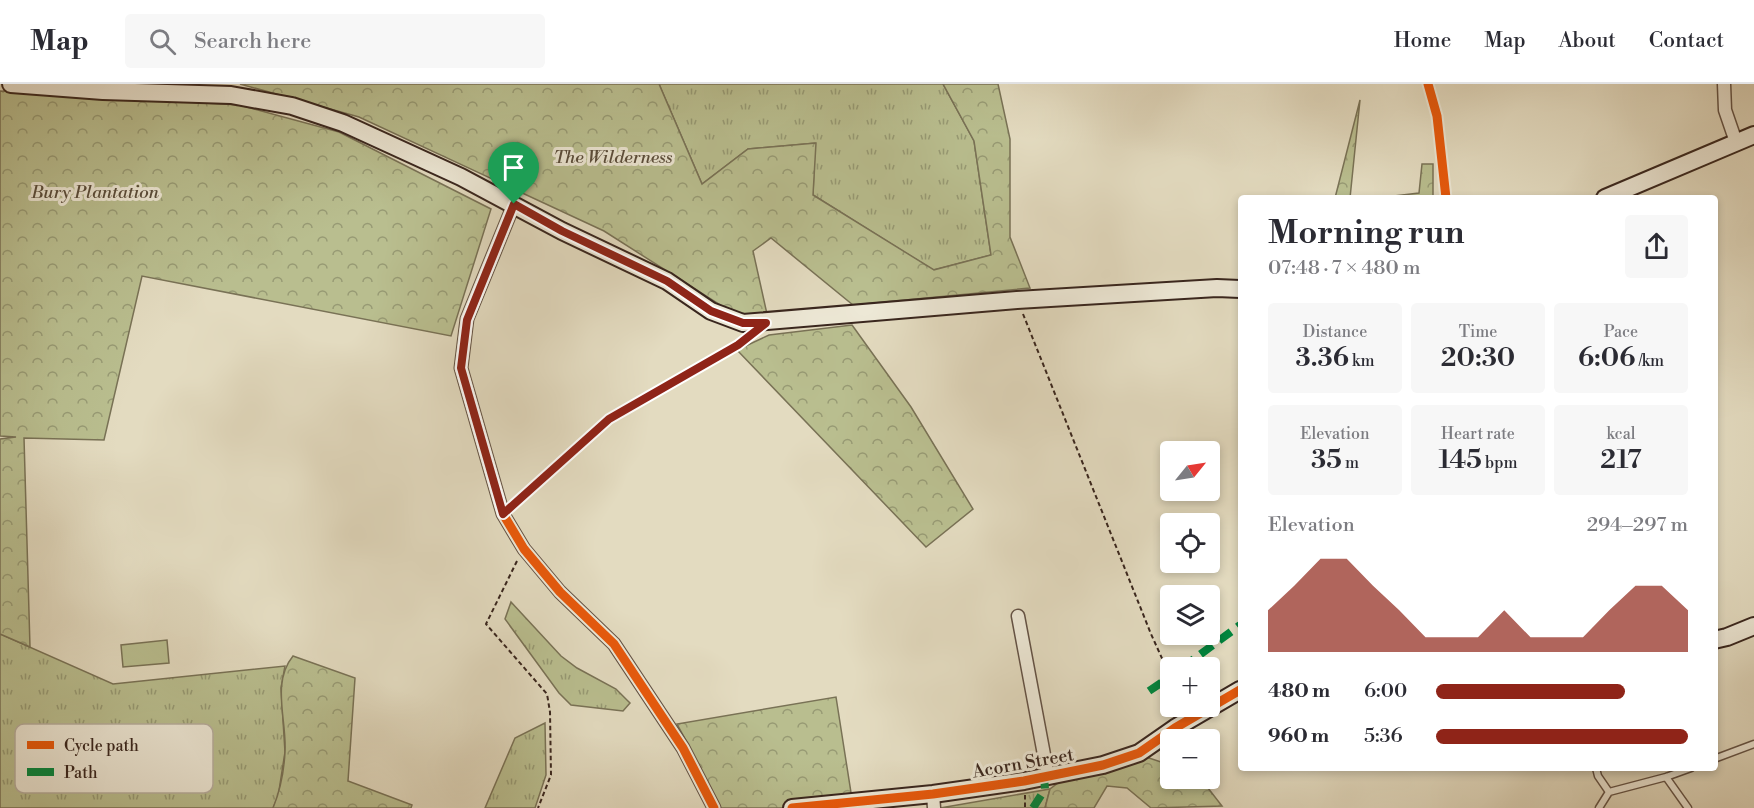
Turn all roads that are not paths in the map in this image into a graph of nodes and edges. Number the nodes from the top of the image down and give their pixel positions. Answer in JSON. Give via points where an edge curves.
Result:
{"nodes":[{"id":1,"x":11,"y":84,"type":"edge"},
{"id":2,"x":1724,"y":84,"type":"edge"},
{"id":3,"x":1754,"y":135,"type":"edge"},
{"id":4,"x":1736,"y":142,"type":"junction"},
{"id":5,"x":1612,"y":195,"type":"edge"},
{"id":6,"x":514,"y":204,"type":"junction"},
{"id":7,"x":1238,"y":289,"type":"edge"},
{"id":8,"x":1018,"y":616,"type":"dead end"},
{"id":9,"x":1754,"y":626,"type":"edge"},
{"id":10,"x":1718,"y":639,"type":"edge"},
{"id":11,"x":1238,"y":691,"type":"edge"},
{"id":12,"x":1754,"y":744,"type":"edge"},
{"id":13,"x":1718,"y":758,"type":"edge"},
{"id":14,"x":1597,"y":771,"type":"edge"},
{"id":15,"x":1683,"y":771,"type":"edge"},
{"id":16,"x":1048,"y":776,"type":"junction"},
{"id":17,"x":1666,"y":777,"type":"junction"},
{"id":18,"x":1609,"y":792,"type":"junction"},
{"id":19,"x":934,"y":801,"type":"edge"},
{"id":20,"x":714,"y":808,"type":"edge"},
{"id":21,"x":792,"y":808,"type":"edge"},
{"id":22,"x":1599,"y":808,"type":"edge"},
{"id":23,"x":1688,"y":808,"type":"edge"}],
"edges":[{"from":1,"to":6,"type":"main road","via":[[231,95],[292,106],[343,123]]},
{"from":2,"to":4,"type":"street","via":[[1725,110]]},
{"from":3,"to":4,"type":"main road"},
{"from":4,"to":5,"type":"main road"},
{"from":6,"to":7,"type":"main road","via":[[667,281],[711,311],[743,323],[1017,300]]},
{"from":6,"to":20,"type":"street","via":[[467,320],[461,368],[503,514],[524,549],[560,592],[614,644],[683,748]]},
{"from":8,"to":16,"type":"street"},
{"from":9,"to":10,"type":"main road"},
{"from":11,"to":16,"type":"main road","name":"Acorn Street","via":[[1139,753]]},
{"from":12,"to":13,"type":"lane"},
{"from":14,"to":18,"type":"lane"},
{"from":15,"to":17,"type":"lane"},
{"from":16,"to":19,"type":"main road","name":"Acorn Street"},
{"from":17,"to":18,"type":"lane"},
{"from":17,"to":23,"type":"lane"},
{"from":18,"to":22,"type":"lane"},
{"from":19,"to":21,"type":"main road","name":"Acorn Street"}]}
